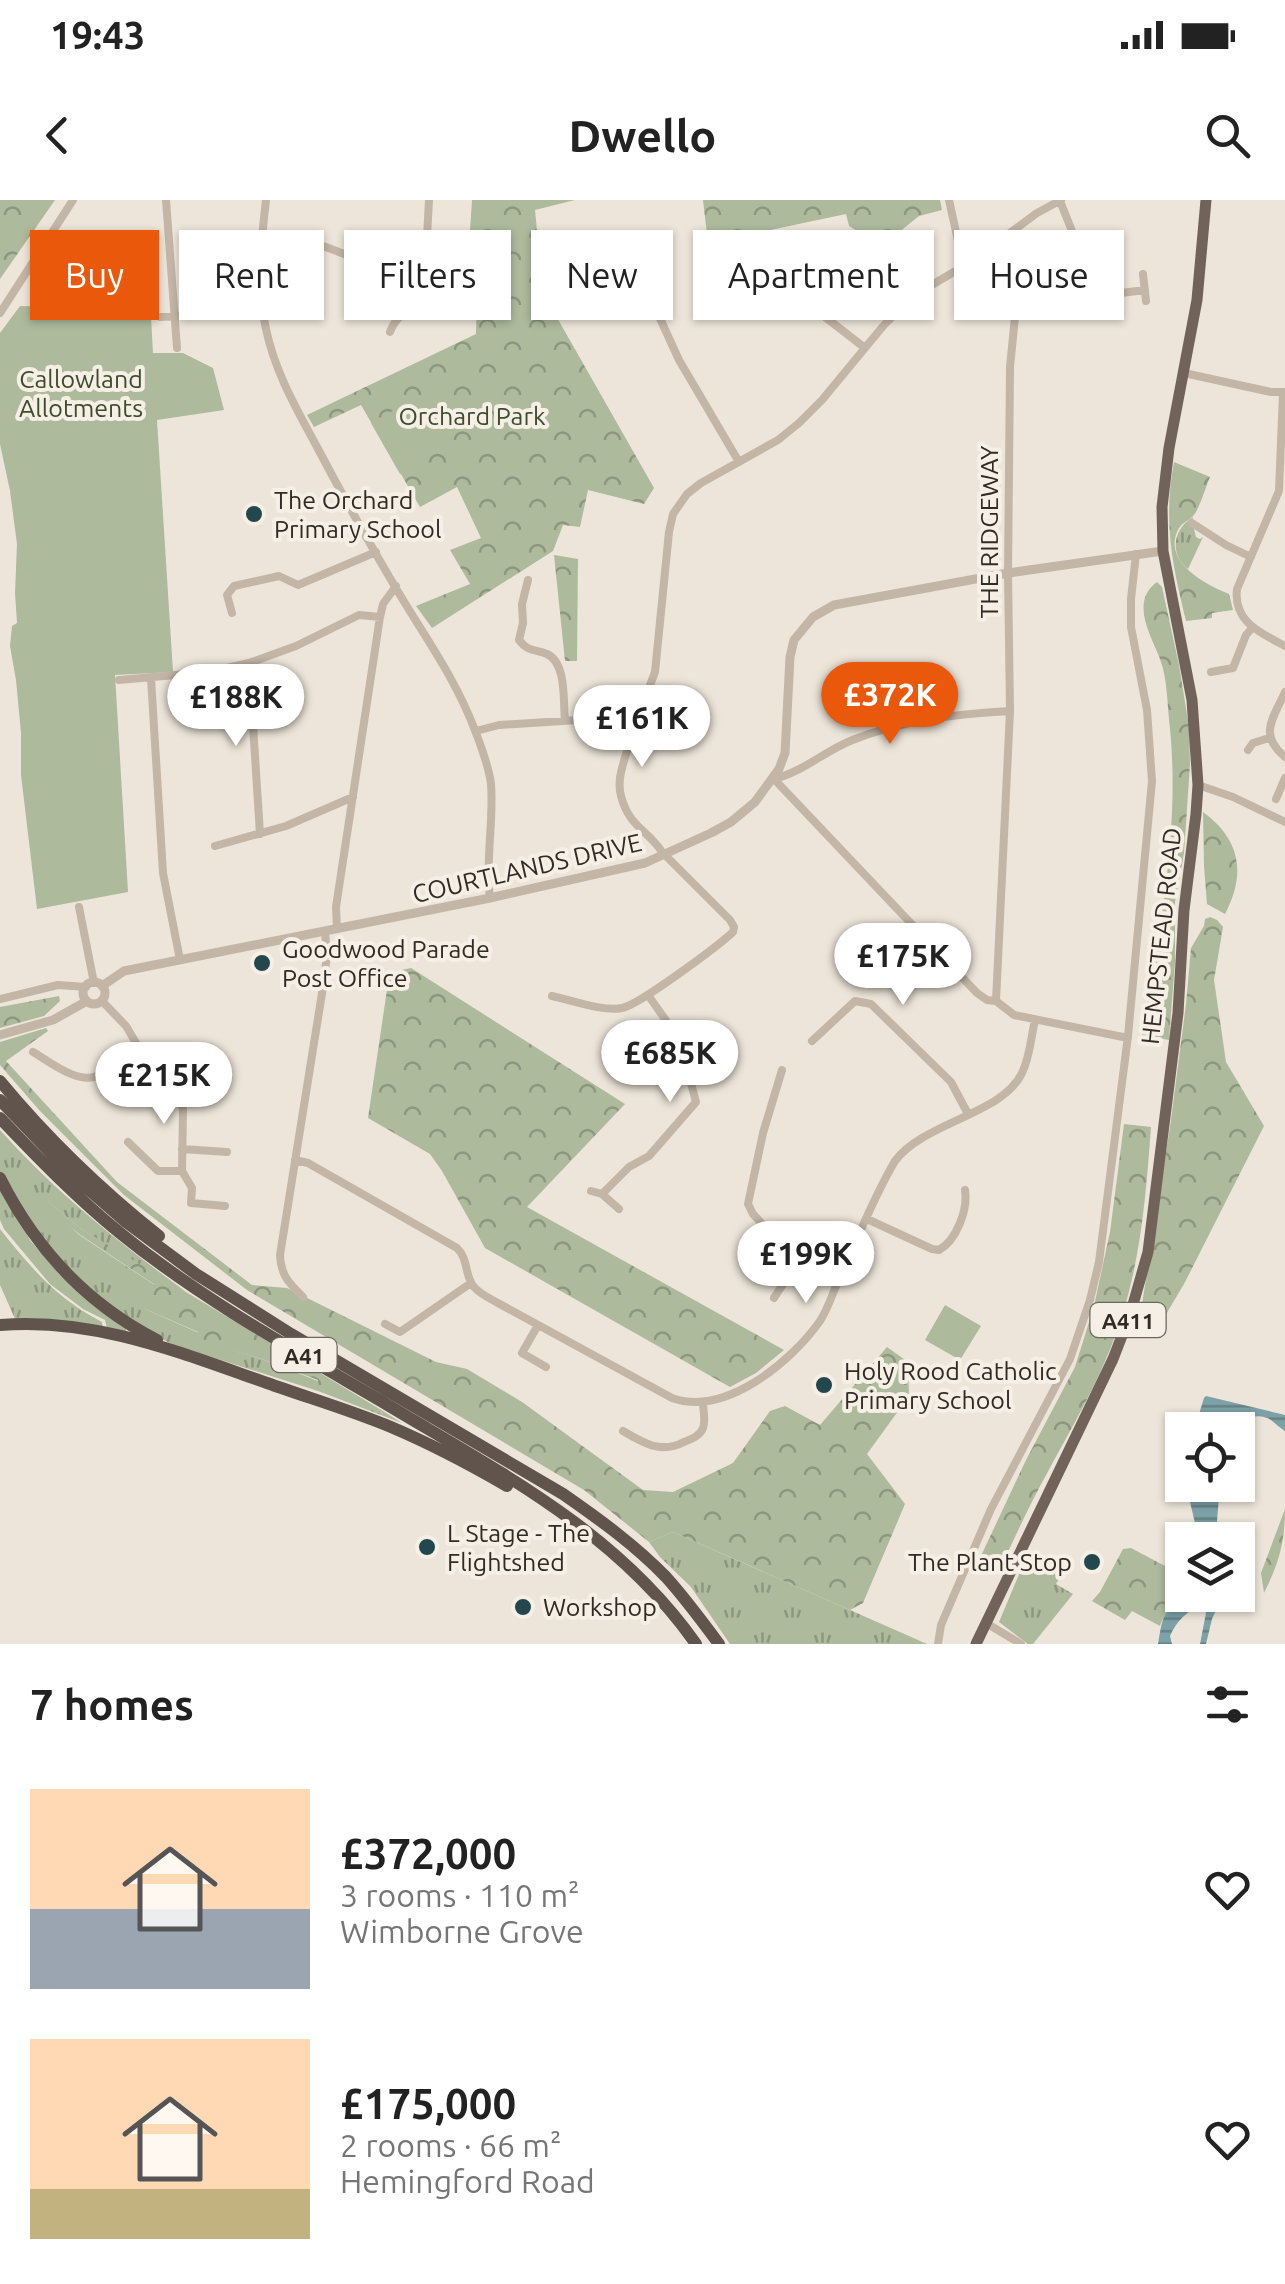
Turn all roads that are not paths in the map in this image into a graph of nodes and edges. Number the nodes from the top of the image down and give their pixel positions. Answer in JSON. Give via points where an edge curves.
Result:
{"nodes":[{"id":1,"x":73,"y":200,"type":"edge"},
{"id":2,"x":166,"y":200,"type":"edge"},
{"id":3,"x":266,"y":200,"type":"edge"},
{"id":4,"x":430,"y":200,"type":"edge"},
{"id":5,"x":949,"y":200,"type":"edge"},
{"id":6,"x":1060,"y":200,"type":"edge"},
{"id":7,"x":1204,"y":202,"type":"edge"},
{"id":8,"x":262,"y":230,"type":"edge"},
{"id":9,"x":429,"y":230,"type":"edge"},
{"id":10,"x":956,"y":230,"type":"edge"},
{"id":11,"x":1013,"y":230,"type":"edge"},
{"id":12,"x":1072,"y":230,"type":"edge"},
{"id":13,"x":954,"y":271,"type":"edge"},
{"id":14,"x":1142,"y":274,"type":"dead end"},
{"id":15,"x":1145,"y":290,"type":"junction"},
{"id":16,"x":1124,"y":293,"type":"edge"},
{"id":17,"x":1146,"y":301,"type":"dead end"},
{"id":18,"x":0,"y":313,"type":"edge"},
{"id":19,"x":175,"y":316,"type":"junction"},
{"id":20,"x":179,"y":316,"type":"edge"},
{"id":21,"x":160,"y":317,"type":"dead end"},
{"id":22,"x":264,"y":320,"type":"edge"},
{"id":23,"x":396,"y":320,"type":"edge"},
{"id":24,"x":661,"y":320,"type":"edge"},
{"id":25,"x":829,"y":320,"type":"edge"},
{"id":26,"x":1015,"y":320,"type":"edge"},
{"id":27,"x":390,"y":332,"type":"dead end"},
{"id":28,"x":177,"y":348,"type":"dead end"},
{"id":29,"x":866,"y":348,"type":"junction"},
{"id":30,"x":1184,"y":373,"type":"junction"},
{"id":31,"x":1284,"y":393,"type":"edge"},
{"id":32,"x":739,"y":462,"type":"junction"},
{"id":33,"x":1192,"y":524,"type":"dead end"},
{"id":34,"x":1164,"y":551,"type":"junction"},
{"id":35,"x":376,"y":552,"type":"junction"},
{"id":36,"x":1136,"y":554,"type":"junction"},
{"id":37,"x":1251,"y":556,"type":"junction"},
{"id":38,"x":1008,"y":573,"type":"junction"},
{"id":39,"x":528,"y":580,"type":"dead end"},
{"id":40,"x":396,"y":586,"type":"junction"},
{"id":41,"x":232,"y":612,"type":"dead end"},
{"id":42,"x":380,"y":617,"type":"junction"},
{"id":43,"x":1252,"y":628,"type":"junction"},
{"id":44,"x":1285,"y":646,"type":"edge"},
{"id":45,"x":249,"y":663,"type":"junction"},
{"id":46,"x":1211,"y":672,"type":"dead end"},
{"id":47,"x":150,"y":678,"type":"junction"},
{"id":48,"x":119,"y":680,"type":"dead end"},
{"id":49,"x":1285,"y":692,"type":"edge"},
{"id":50,"x":627,"y":711,"type":"junction"},
{"id":51,"x":1010,"y":711,"type":"junction"},
{"id":52,"x":565,"y":721,"type":"junction"},
{"id":53,"x":476,"y":731,"type":"junction"},
{"id":54,"x":1269,"y":738,"type":"junction"},
{"id":55,"x":1248,"y":750,"type":"dead end"},
{"id":56,"x":1285,"y":757,"type":"edge"},
{"id":57,"x":1285,"y":778,"type":"edge"},
{"id":58,"x":774,"y":779,"type":"junction"},
{"id":59,"x":1198,"y":785,"type":"junction"},
{"id":60,"x":353,"y":797,"type":"junction"},
{"id":61,"x":1276,"y":799,"type":"dead end"},
{"id":62,"x":1285,"y":822,"type":"edge"},
{"id":63,"x":260,"y":834,"type":"junction"},
{"id":64,"x":215,"y":846,"type":"dead end"},
{"id":65,"x":666,"y":855,"type":"junction"},
{"id":66,"x":490,"y":898,"type":"junction"},
{"id":67,"x":79,"y":907,"type":"dead end"},
{"id":68,"x":336,"y":929,"type":"junction"},
{"id":69,"x":325,"y":932,"type":"junction"},
{"id":70,"x":180,"y":960,"type":"junction"},
{"id":71,"x":94,"y":985,"type":"junction"},
{"id":72,"x":648,"y":995,"type":"junction"},
{"id":73,"x":552,"y":996,"type":"dead end"},
{"id":74,"x":0,"y":999,"type":"edge"},
{"id":75,"x":87,"y":1001,"type":"junction"},
{"id":76,"x":102,"y":1001,"type":"junction"},
{"id":77,"x":996,"y":1001,"type":"junction"},
{"id":78,"x":1035,"y":1020,"type":"junction"},
{"id":79,"x":0,"y":1035,"type":"edge"},
{"id":80,"x":1128,"y":1038,"type":"junction"},
{"id":81,"x":812,"y":1041,"type":"dead end"},
{"id":82,"x":136,"y":1044,"type":"junction"},
{"id":83,"x":32,"y":1052,"type":"dead end"},
{"id":84,"x":214,"y":1054,"type":"dead end"},
{"id":85,"x":782,"y":1070,"type":"dead end"},
{"id":86,"x":0,"y":1081,"type":"edge"},
{"id":87,"x":167,"y":1082,"type":"junction"},
{"id":88,"x":0,"y":1100,"type":"edge"},
{"id":89,"x":968,"y":1114,"type":"junction"},
{"id":90,"x":0,"y":1118,"type":"edge"},
{"id":91,"x":128,"y":1142,"type":"dead end"},
{"id":92,"x":182,"y":1148,"type":"junction"},
{"id":93,"x":227,"y":1152,"type":"dead end"},
{"id":94,"x":295,"y":1160,"type":"junction"},
{"id":95,"x":182,"y":1171,"type":"junction"},
{"id":96,"x":0,"y":1178,"type":"edge"},
{"id":97,"x":965,"y":1190,"type":"dead end"},
{"id":98,"x":591,"y":1191,"type":"dead end"},
{"id":99,"x":602,"y":1194,"type":"junction"},
{"id":100,"x":226,"y":1206,"type":"dead end"},
{"id":101,"x":619,"y":1208,"type":"dead end"},
{"id":102,"x":867,"y":1219,"type":"junction"},
{"id":103,"x":821,"y":1248,"type":"junction"},
{"id":104,"x":848,"y":1258,"type":"junction"},
{"id":105,"x":471,"y":1282,"type":"junction"},
{"id":106,"x":304,"y":1297,"type":"dead end"},
{"id":107,"x":774,"y":1298,"type":"dead end"},
{"id":108,"x":261,"y":1315,"type":"junction"},
{"id":109,"x":386,"y":1324,"type":"dead end"},
{"id":110,"x":538,"y":1325,"type":"junction"},
{"id":111,"x":0,"y":1326,"type":"edge"},
{"id":112,"x":206,"y":1361,"type":"junction"},
{"id":113,"x":546,"y":1367,"type":"dead end"},
{"id":114,"x":703,"y":1403,"type":"junction"},
{"id":115,"x":623,"y":1430,"type":"dead end"},
{"id":116,"x":597,"y":1539,"type":"junction"},
{"id":117,"x":986,"y":1623,"type":"junction"},
{"id":118,"x":696,"y":1644,"type":"edge"},
{"id":119,"x":719,"y":1644,"type":"edge"},
{"id":120,"x":938,"y":1644,"type":"edge"},
{"id":121,"x":976,"y":1644,"type":"edge"},
{"id":122,"x":1020,"y":1644,"type":"edge"}],
"edges":[{"from":1,"to":18,"type":"street"},
{"from":2,"to":19,"type":"street"},
{"from":3,"to":8,"type":"street"},
{"from":4,"to":9,"type":"street"},
{"from":5,"to":10,"type":"street"},
{"from":6,"to":11,"type":"street"},
{"from":6,"to":12,"type":"street"},
{"from":7,"to":30,"type":"main road","name":"HEMPSTEAD ROAD","number":"A411"},
{"from":13,"to":29,"type":"street","via":[[894,314]]},
{"from":14,"to":15,"type":"street"},
{"from":15,"to":16,"type":"street"},
{"from":15,"to":17,"type":"street"},
{"from":19,"to":20,"type":"street"},
{"from":19,"to":21,"type":"street"},
{"from":19,"to":28,"type":"street"},
{"from":22,"to":35,"type":"street","via":[[280,377]]},
{"from":23,"to":27,"type":"street"},
{"from":24,"to":32,"type":"street"},
{"from":25,"to":29,"type":"street"},
{"from":26,"to":38,"type":"street","name":"THE RIDGEWAY"},
{"from":29,"to":32,"type":"street","via":[[799,423]]},
{"from":30,"to":31,"type":"street"},
{"from":30,"to":34,"type":"main road","name":"HEMPSTEAD ROAD","number":"A411","via":[[1164,476]]},
{"from":31,"to":37,"type":"street","via":[[1280,483]]},
{"from":32,"to":50,"type":"street","via":[[694,488],[674,514],[655,672],[646,694]]},
{"from":33,"to":37,"type":"street"},
{"from":34,"to":36,"type":"street","name":"COURTLANDS DRIVE"},
{"from":34,"to":59,"type":"main road","name":"HEMPSTEAD ROAD","number":"A411","via":[[1189,674]]},
{"from":35,"to":40,"type":"street"},
{"from":35,"to":41,"type":"street","via":[[298,585],[279,576],[234,586],[227,595]]},
{"from":36,"to":38,"type":"street","name":"COURTLANDS DRIVE"},
{"from":36,"to":80,"type":"street","name":"HEMPSTEAD ROAD","via":[[1131,628],[1152,781]]},
{"from":37,"to":43,"type":"street","via":[[1236,598]]},
{"from":38,"to":51,"type":"street","name":"THE RIDGEWAY"},
{"from":38,"to":58,"type":"street","name":"COURTLANDS DRIVE","via":[[834,605],[813,617],[792,648],[785,753]]},
{"from":39,"to":52,"type":"street","via":[[520,640],[559,666]]},
{"from":40,"to":42,"type":"street"},
{"from":40,"to":53,"type":"street"},
{"from":42,"to":45,"type":"street","via":[[359,615]]},
{"from":42,"to":60,"type":"street"},
{"from":43,"to":44,"type":"street"},
{"from":43,"to":46,"type":"street","via":[[1233,668]]},
{"from":45,"to":47,"type":"street"},
{"from":45,"to":63,"type":"street"},
{"from":47,"to":48,"type":"street"},
{"from":47,"to":70,"type":"street","via":[[163,873]]},
{"from":49,"to":54,"type":"street"},
{"from":50,"to":52,"type":"street"},
{"from":50,"to":65,"type":"street","via":[[632,727],[620,794],[636,826]]},
{"from":51,"to":58,"type":"street","via":[[952,714],[879,730]]},
{"from":51,"to":77,"type":"street","name":"THE RIDGEWAY"},
{"from":52,"to":53,"type":"street"},
{"from":53,"to":66,"type":"street","via":[[490,780]]},
{"from":54,"to":55,"type":"street"},
{"from":54,"to":56,"type":"street"},
{"from":57,"to":61,"type":"street"},
{"from":58,"to":65,"type":"street","name":"COURTLANDS DRIVE","via":[[731,822]]},
{"from":58,"to":77,"type":"street","via":[[977,993]]},
{"from":59,"to":62,"type":"street"},
{"from":59,"to":117,"type":"main road","name":"HEMPSTEAD ROAD","number":"A411","via":[[1148,1252],[1113,1358]]},
{"from":60,"to":63,"type":"street"},
{"from":60,"to":68,"type":"street"},
{"from":63,"to":64,"type":"street"},
{"from":65,"to":66,"type":"street","name":"COURTLANDS DRIVE"},
{"from":65,"to":72,"type":"street","via":[[734,930]]},
{"from":66,"to":68,"type":"street","name":"COURTLANDS DRIVE"},
{"from":67,"to":71,"type":"street"},
{"from":68,"to":69,"type":"street","name":"COURTLANDS DRIVE"},
{"from":69,"to":70,"type":"street","name":"COURTLANDS DRIVE"},
{"from":69,"to":94,"type":"street","via":[[328,954]]},
{"from":70,"to":71,"type":"street","name":"COURTLANDS DRIVE","via":[[124,971]]},
{"from":71,"to":74,"type":"street","via":[[58,985]]},
{"from":71,"to":75,"type":"street"},
{"from":71,"to":76,"type":"street","via":[[105,992]]},
{"from":72,"to":73,"type":"street","via":[[614,1009]]},
{"from":72,"to":99,"type":"street","via":[[679,1039],[696,1102],[649,1156]]},
{"from":75,"to":76,"type":"street"},
{"from":75,"to":79,"type":"street","via":[[53,1020]]},
{"from":76,"to":82,"type":"street"},
{"from":77,"to":78,"type":"street"},
{"from":78,"to":80,"type":"street"},
{"from":78,"to":89,"type":"street","via":[[1021,1076],[1006,1093]]},
{"from":80,"to":120,"type":"street","name":"HEMPSTEAD ROAD","via":[[1090,1300],[1070,1358],[957,1584]]},
{"from":81,"to":89,"type":"street","via":[[855,1002],[871,1004],[951,1082]]},
{"from":82,"to":83,"type":"street","via":[[97,1077],[83,1078]]},
{"from":82,"to":87,"type":"street"},
{"from":84,"to":87,"type":"street"},
{"from":85,"to":103,"type":"street","via":[[748,1204],[766,1228]]},
{"from":86,"to":108,"type":"highway","via":[[73,1163]]},
{"from":87,"to":92,"type":"street","via":[[183,1110]]},
{"from":88,"to":108,"type":"highway","number":"A41","via":[[126,1222]]},
{"from":89,"to":102,"type":"street","via":[[900,1154]]},
{"from":90,"to":116,"type":"highway","number":"A41","via":[[82,1200],[190,1284],[517,1482]]},
{"from":91,"to":95,"type":"street","via":[[158,1172]]},
{"from":92,"to":93,"type":"street"},
{"from":92,"to":95,"type":"street"},
{"from":94,"to":105,"type":"street","via":[[450,1244],[464,1256]]},
{"from":94,"to":106,"type":"street","via":[[280,1256],[281,1270]]},
{"from":95,"to":100,"type":"street","via":[[192,1203]]},
{"from":96,"to":112,"type":"highway","via":[[25,1224],[78,1285],[144,1333]]},
{"from":97,"to":102,"type":"street","via":[[967,1204],[939,1250]]},
{"from":98,"to":99,"type":"street"},
{"from":99,"to":101,"type":"street"},
{"from":102,"to":104,"type":"street"},
{"from":103,"to":104,"type":"street"},
{"from":103,"to":107,"type":"street"},
{"from":104,"to":114,"type":"street","via":[[820,1320],[793,1350],[758,1380]]},
{"from":105,"to":109,"type":"street","via":[[400,1332]]},
{"from":105,"to":110,"type":"street"},
{"from":108,"to":119,"type":"highway","number":"A41","via":[[594,1515],[666,1577]]},
{"from":110,"to":113,"type":"street","via":[[522,1353]]},
{"from":110,"to":114,"type":"street","via":[[672,1398]]},
{"from":111,"to":112,"type":"highway","via":[[83,1327]]},
{"from":112,"to":116,"type":"highway","via":[[414,1437]]},
{"from":114,"to":115,"type":"street","via":[[702,1430],[674,1447],[648,1445]]},
{"from":116,"to":118,"type":"highway","number":"A41","via":[[648,1584]]},
{"from":117,"to":121,"type":"main road","name":"HEMPSTEAD ROAD","number":"A411"},
{"from":117,"to":122,"type":"street"}]}
